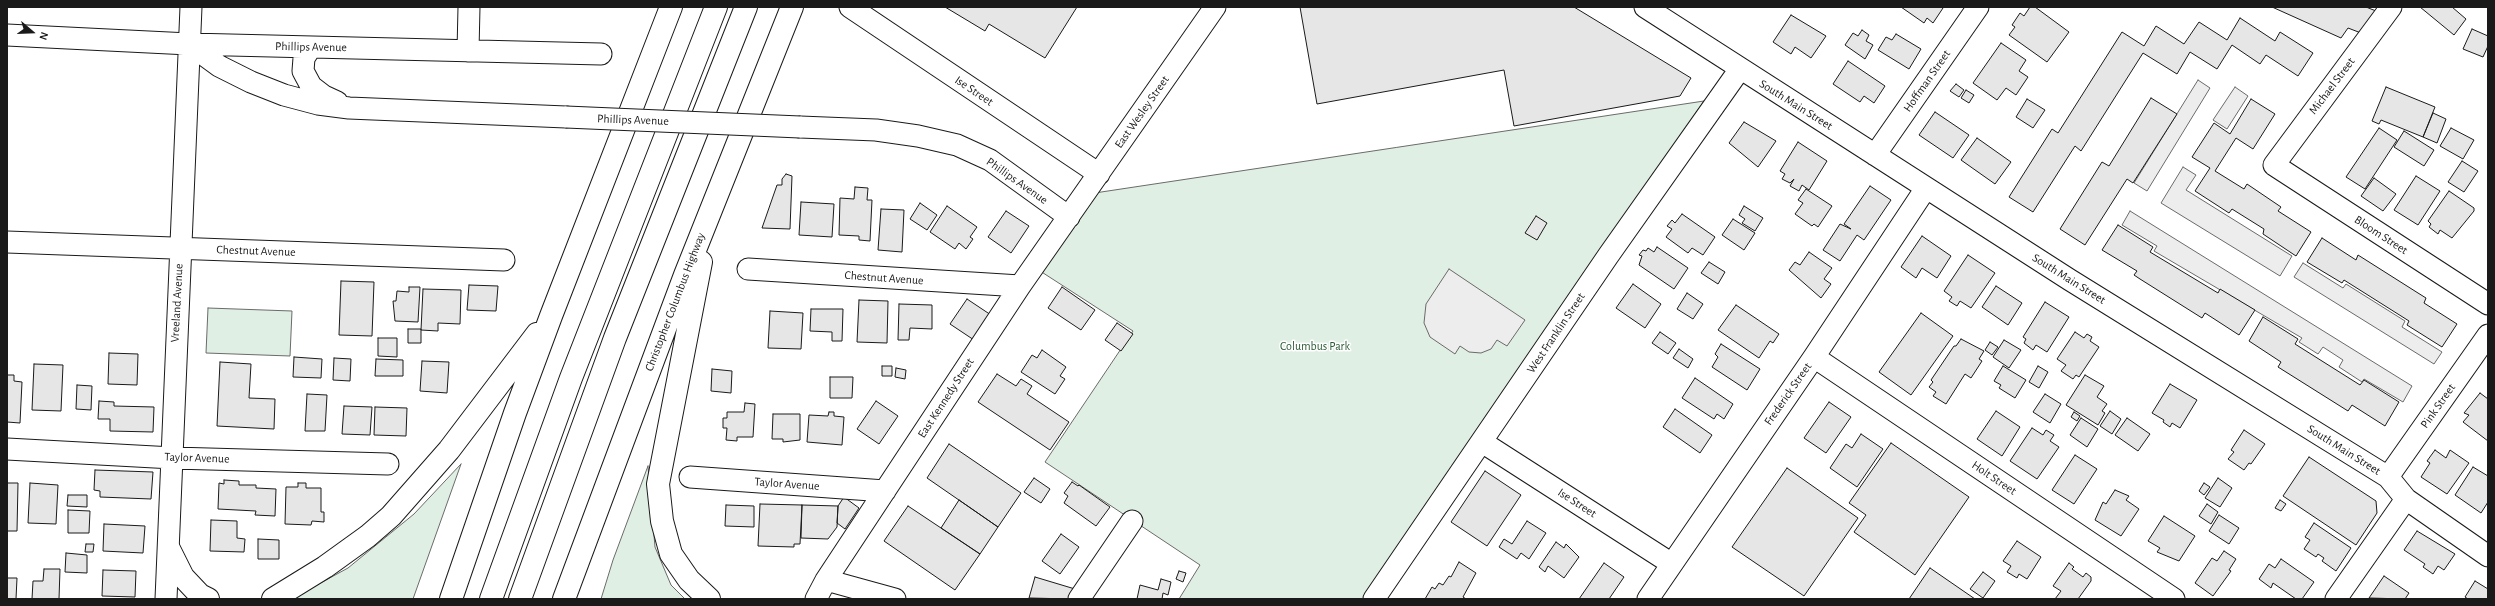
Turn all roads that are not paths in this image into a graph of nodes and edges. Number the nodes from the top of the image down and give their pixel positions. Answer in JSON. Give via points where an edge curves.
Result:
{"nodes":[{"id":1,"x":191,"y":7,"type":"edge"},
{"id":2,"x":469,"y":7,"type":"edge"},
{"id":3,"x":671,"y":7,"type":"edge"},
{"id":4,"x":716,"y":7,"type":"edge"},
{"id":5,"x":746,"y":7,"type":"edge"},
{"id":6,"x":792,"y":7,"type":"edge"},
{"id":7,"x":850,"y":7,"type":"edge"},
{"id":8,"x":1215,"y":7,"type":"edge"},
{"id":9,"x":1645,"y":7,"type":"edge"},
{"id":10,"x":1978,"y":7,"type":"edge"},
{"id":11,"x":2391,"y":7,"type":"edge"},
{"id":12,"x":7,"y":34,"type":"edge"},
{"id":13,"x":189,"y":44,"type":"junction"},
{"id":14,"x":311,"y":47,"type":"junction"},
{"id":15,"x":468,"y":51,"type":"junction"},
{"id":16,"x":601,"y":54,"type":"dead end"},
{"id":17,"x":1740,"y":69,"type":"junction"},
{"id":18,"x":349,"y":108,"type":"junction"},
{"id":19,"x":1875,"y":155,"type":"junction"},
{"id":20,"x":2274,"y":165,"type":"joint"},
{"id":21,"x":1099,"y":174,"type":"junction"},
{"id":22,"x":1926,"y":188,"type":"junction"},
{"id":23,"x":711,"y":207,"type":"junction"},
{"id":24,"x":1069,"y":217,"type":"junction"},
{"id":25,"x":7,"y":242,"type":"edge"},
{"id":26,"x":180,"y":248,"type":"junction"},
{"id":27,"x":504,"y":260,"type":"dead end"},
{"id":28,"x":748,"y":269,"type":"dead end"},
{"id":29,"x":1020,"y":286,"type":"junction"},
{"id":30,"x":2488,"y":304,"type":"edge"},
{"id":31,"x":551,"y":316,"type":"junction"},
{"id":32,"x":2488,"y":336,"type":"edge"},
{"id":33,"x":1814,"y":357,"type":"junction"},
{"id":34,"x":1482,"y":442,"type":"junction"},
{"id":35,"x":7,"y":449,"type":"edge"},
{"id":36,"x":173,"y":458,"type":"junction"},
{"id":37,"x":388,"y":464,"type":"dead end"},
{"id":38,"x":690,"y":477,"type":"dead end"},
{"id":39,"x":2388,"y":477,"type":"junction"},
{"id":40,"x":885,"y":491,"type":"junction"},
{"id":41,"x":2406,"y":499,"type":"junction"},
{"id":42,"x":1132,"y":521,"type":"dead end"},
{"id":43,"x":169,"y":549,"type":"junction"},
{"id":44,"x":2488,"y":556,"type":"edge"},
{"id":45,"x":1672,"y":564,"type":"junction"},
{"id":46,"x":825,"y":590,"type":"edge"},
{"id":47,"x":166,"y":599,"type":"edge"},
{"id":48,"x":208,"y":599,"type":"edge"},
{"id":49,"x":273,"y":599,"type":"edge"},
{"id":50,"x":451,"y":599,"type":"edge"},
{"id":51,"x":491,"y":599,"type":"edge"},
{"id":52,"x":520,"y":599,"type":"edge"},
{"id":53,"x":564,"y":599,"type":"edge"},
{"id":54,"x":709,"y":599,"type":"edge"},
{"id":55,"x":816,"y":599,"type":"edge"},
{"id":56,"x":894,"y":599,"type":"edge"},
{"id":57,"x":1079,"y":599,"type":"edge"},
{"id":58,"x":1374,"y":599,"type":"edge"},
{"id":59,"x":1648,"y":599,"type":"edge"},
{"id":60,"x":2174,"y":599,"type":"edge"},
{"id":61,"x":2336,"y":599,"type":"edge"}],
"edges":[{"from":1,"to":13,"type":"street","name":"Vreeland Avenue"},
{"from":2,"to":15,"type":"street"},
{"from":3,"to":31,"type":"highway"},
{"from":4,"to":51,"type":"highway","via":[[582,349]]},
{"from":5,"to":52,"type":"highway","via":[[618,331]]},
{"from":6,"to":23,"type":"highway","name":"Christopher Columbus Highway"},
{"from":7,"to":21,"type":"street","name":"Ise Street"},
{"from":8,"to":21,"type":"street","name":"East Wesley Street"},
{"from":9,"to":17,"type":"street","name":"South Main Street"},
{"from":10,"to":19,"type":"street","name":"Hoffman Street"},
{"from":11,"to":20,"type":"street","name":"Michael Street"},
{"from":12,"to":13,"type":"street","name":"Phillips Avenue"},
{"from":13,"to":14,"type":"street","name":"Phillips Avenue"},
{"from":13,"to":18,"type":"street","name":"Phillips Avenue","via":[[220,66],[251,82],[284,95],[318,104]]},
{"from":13,"to":26,"type":"street","name":"Vreeland Avenue"},
{"from":14,"to":15,"type":"street","name":"Phillips Avenue"},
{"from":14,"to":18,"type":"street","via":[[304,58],[303,71],[311,86],[324,96]]},
{"from":15,"to":16,"type":"street","name":"Phillips Avenue"},
{"from":17,"to":19,"type":"street","name":"South Main Street"},
{"from":17,"to":34,"type":"street","name":"West Franklin Street","via":[[1608,256]]},
{"from":18,"to":24,"type":"street","name":"Phillips Avenue","bridge":true,"via":[[876,130],[918,136],[957,146],[990,160]]},
{"from":19,"to":22,"type":"street","name":"South Main Street"},
{"from":20,"to":30,"type":"street","name":"Bloom Street"},
{"from":21,"to":24,"type":"street","name":"East Wesley Street"},
{"from":22,"to":33,"type":"street","name":"Frederick Street"},
{"from":22,"to":39,"type":"street","name":"South Main Street"},
{"from":23,"to":53,"type":"highway","name":"Christopher Columbus Highway"},
{"from":23,"to":54,"type":"highway","via":[[658,484],[662,521],[671,554],[689,580]]},
{"from":24,"to":29,"type":"street","name":"East Kennedy Street"},
{"from":25,"to":26,"type":"street","name":"Chestnut Avenue"},
{"from":26,"to":27,"type":"street","name":"Chestnut Avenue"},
{"from":26,"to":36,"type":"street","name":"Vreeland Avenue"},
{"from":28,"to":29,"type":"street","name":"Chestnut Avenue"},
{"from":29,"to":40,"type":"street","name":"East Kennedy Street"},
{"from":31,"to":49,"type":"highway","via":[[449,450],[391,516],[325,567]]},
{"from":31,"to":50,"type":"highway","via":[[512,420]]},
{"from":32,"to":39,"type":"street","name":"Pink Street"},
{"from":33,"to":45,"type":"street","name":"Frederick Street"},
{"from":33,"to":60,"type":"street","name":"Holt Street"},
{"from":34,"to":45,"type":"street","name":"Ise Street"},
{"from":34,"to":58,"type":"street","name":"West Franklin Street"},
{"from":35,"to":36,"type":"street","name":"Taylor Avenue"},
{"from":36,"to":37,"type":"street","name":"Taylor Avenue"},
{"from":36,"to":43,"type":"street","name":"Vreeland Avenue"},
{"from":38,"to":40,"type":"street","name":"Taylor Avenue"},
{"from":39,"to":41,"type":"street","name":"South Main Street"},
{"from":40,"to":46,"type":"street","name":"East Kennedy Street"},
{"from":41,"to":44,"type":"street","name":"South Main Street"},
{"from":41,"to":61,"type":"street"},
{"from":42,"to":57,"type":"street"},
{"from":43,"to":47,"type":"street","name":"Vreeland Avenue"},
{"from":43,"to":48,"type":"highway","via":[[183,577],[200,595]]},
{"from":45,"to":59,"type":"street","name":"Frederick Street"},
{"from":46,"to":55,"type":"street","name":"East Kennedy Street"},
{"from":46,"to":56,"type":"street"}]}
